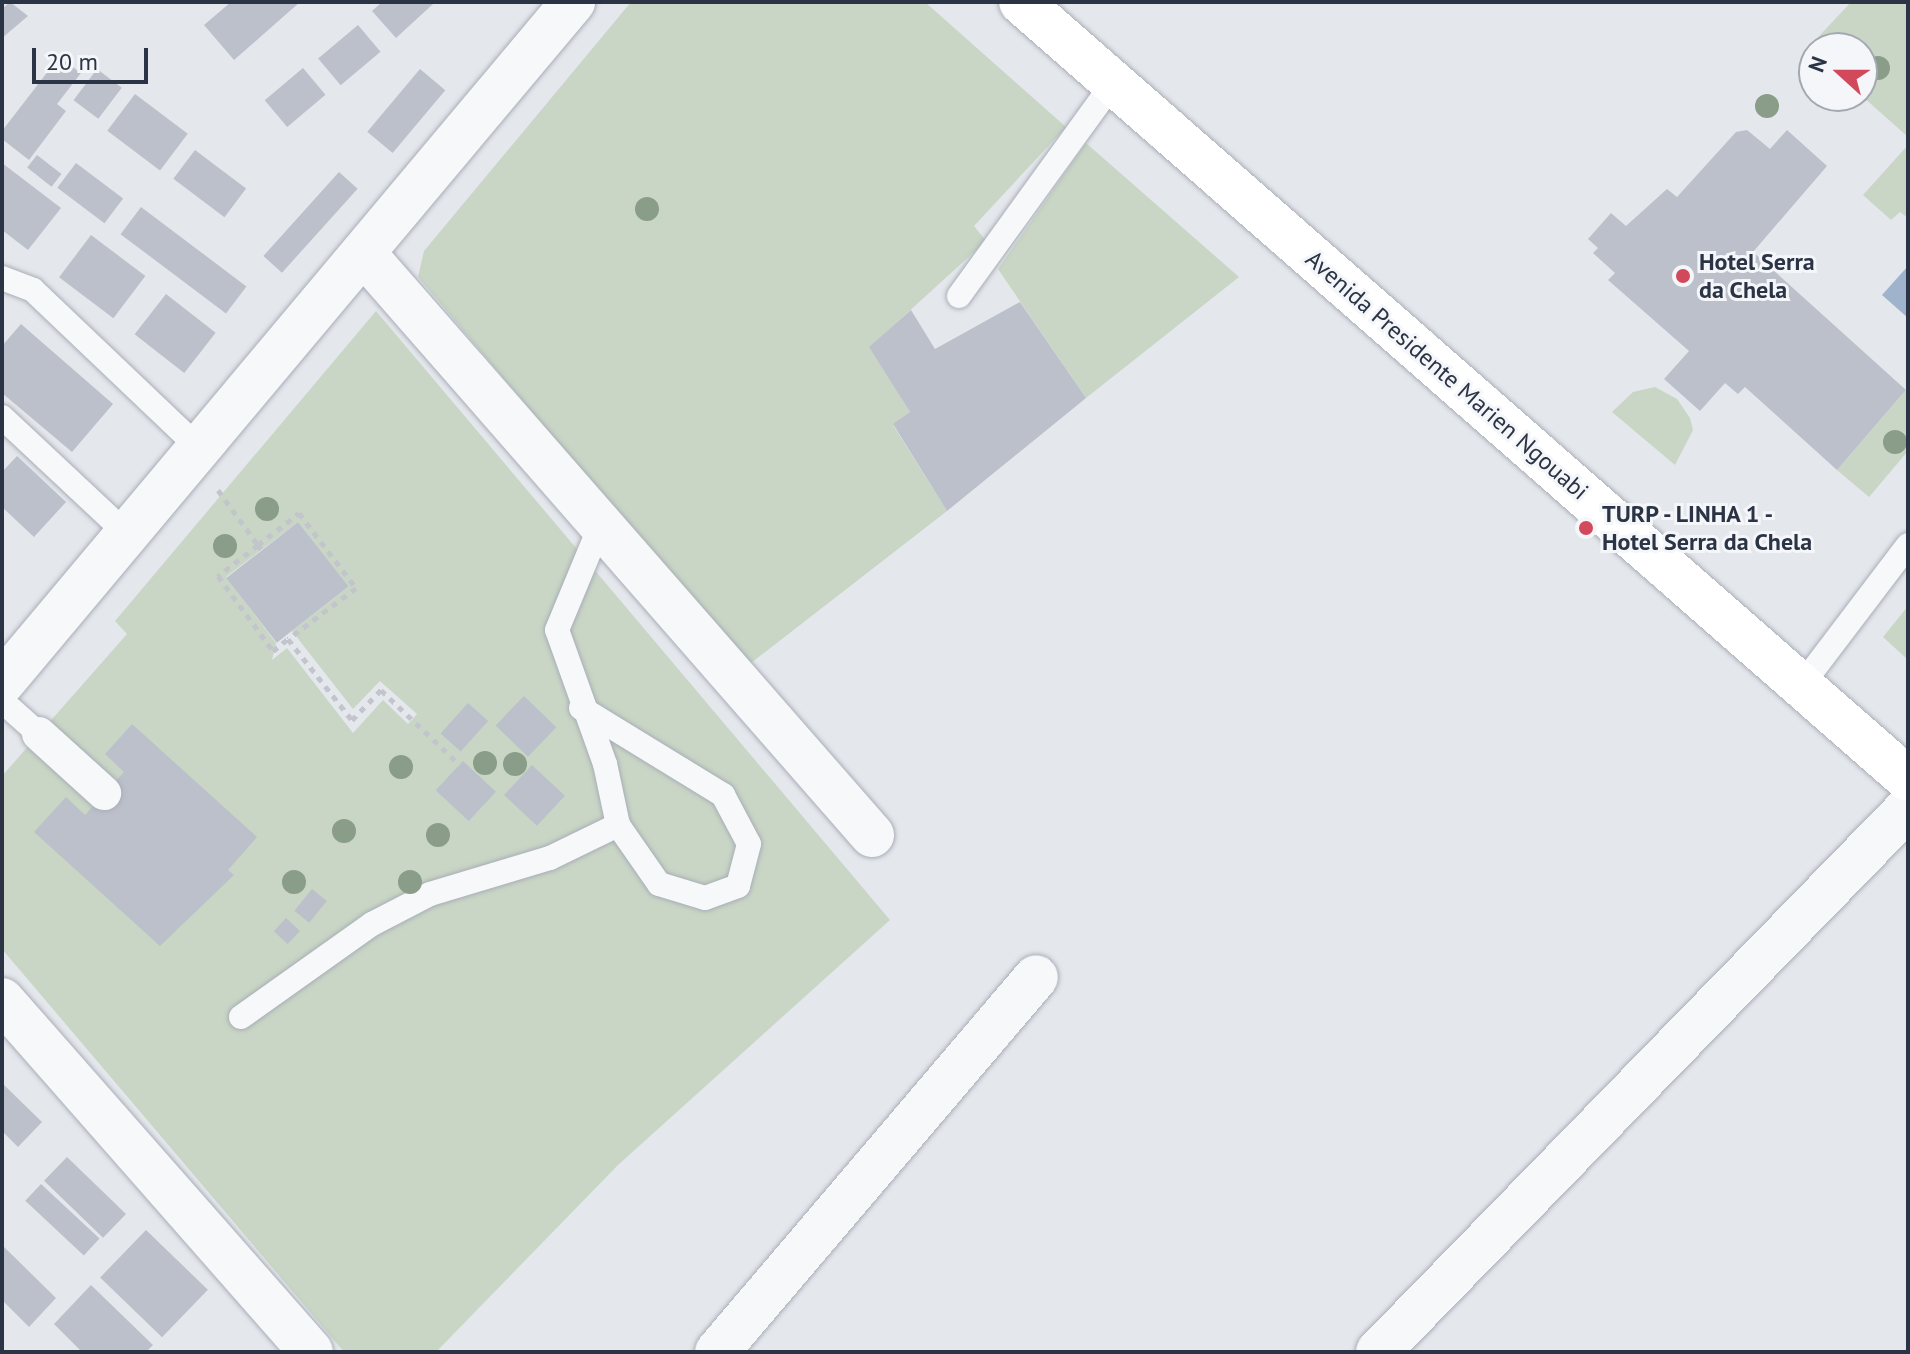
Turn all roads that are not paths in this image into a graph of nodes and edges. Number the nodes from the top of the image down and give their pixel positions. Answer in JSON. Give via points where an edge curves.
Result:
{"nodes":[{"id":1,"x":573,"y":2,"type":"edge"},
{"id":2,"x":1038,"y":7,"type":"edge"},
{"id":3,"x":1113,"y":83,"type":"junction"},
{"id":4,"x":366,"y":256,"type":"junction"},
{"id":5,"x":2,"y":278,"type":"edge"},
{"id":6,"x":959,"y":296,"type":"dead end"},
{"id":7,"x":2,"y":417,"type":"edge"},
{"id":8,"x":200,"y":449,"type":"junction"},
{"id":9,"x":600,"y":526,"type":"junction"},
{"id":10,"x":128,"y":535,"type":"junction"},
{"id":11,"x":1908,"y":545,"type":"edge"},
{"id":12,"x":2,"y":683,"type":"edge"},
{"id":13,"x":1801,"y":686,"type":"junction"},
{"id":14,"x":2,"y":701,"type":"edge"},
{"id":15,"x":581,"y":708,"type":"junction"},
{"id":16,"x":39,"y":734,"type":"joint"},
{"id":17,"x":1903,"y":764,"type":"edge"},
{"id":18,"x":104,"y":793,"type":"dead end"},
{"id":19,"x":1908,"y":808,"type":"edge"},
{"id":20,"x":618,"y":825,"type":"junction"},
{"id":21,"x":872,"y":835,"type":"dead end"},
{"id":22,"x":1036,"y":977,"type":"dead end"},
{"id":23,"x":2,"y":1000,"type":"edge"},
{"id":24,"x":241,"y":1017,"type":"dead end"},
{"id":25,"x":311,"y":1352,"type":"edge"},
{"id":26,"x":717,"y":1352,"type":"edge"},
{"id":27,"x":1378,"y":1352,"type":"edge"}],
"edges":[{"from":1,"to":4,"type":"street"},
{"from":2,"to":3,"type":"main road","name":"Avenida Presidente Marien Ngouabi"},
{"from":3,"to":6,"type":"lane"},
{"from":3,"to":13,"type":"main road","name":"Avenida Presidente Marien Ngouabi"},
{"from":4,"to":8,"type":"street"},
{"from":4,"to":9,"type":"street"},
{"from":5,"to":8,"type":"lane","via":[[33,290]]},
{"from":7,"to":10,"type":"lane"},
{"from":8,"to":10,"type":"street"},
{"from":9,"to":15,"type":"lane","via":[[574,578],[557,630]]},
{"from":9,"to":21,"type":"street"},
{"from":10,"to":12,"type":"street"},
{"from":11,"to":13,"type":"lane"},
{"from":13,"to":17,"type":"main road","name":"Avenida Presidente Marien Ngouabi"},
{"from":14,"to":16,"type":"lane"},
{"from":15,"to":20,"type":"lane","via":[[605,764]]},
{"from":15,"to":20,"type":"lane","via":[[723,795],[749,844],[738,886],[705,898],[659,884]]},
{"from":16,"to":18,"type":"street"},
{"from":19,"to":27,"type":"street"},
{"from":20,"to":24,"type":"lane","via":[[550,858],[430,894],[372,924]]},
{"from":22,"to":26,"type":"street"},
{"from":23,"to":25,"type":"street"}]}
